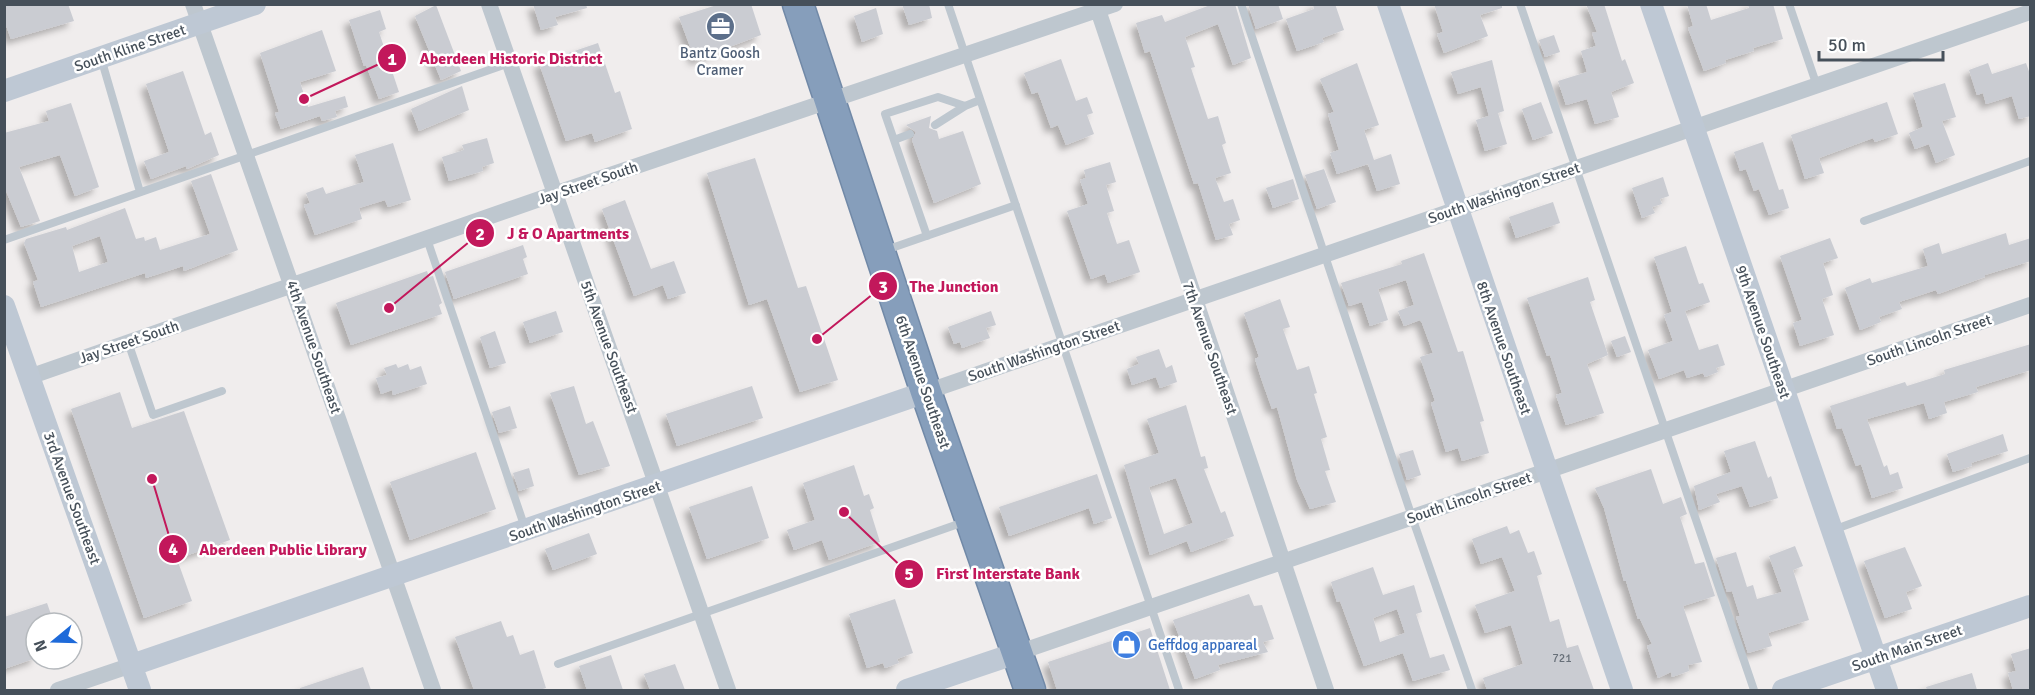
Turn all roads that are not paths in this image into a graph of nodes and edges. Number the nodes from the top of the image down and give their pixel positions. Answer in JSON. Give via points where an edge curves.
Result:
{"nodes":[{"id":1,"x":255,"y":4,"type":"edge"},
{"id":2,"x":489,"y":4,"type":"edge"},
{"id":3,"x":798,"y":4,"type":"edge"},
{"id":4,"x":948,"y":4,"type":"edge"},
{"id":5,"x":1115,"y":4,"type":"edge"},
{"id":6,"x":1241,"y":4,"type":"edge"},
{"id":7,"x":1388,"y":4,"type":"edge"},
{"id":8,"x":1520,"y":4,"type":"edge"},
{"id":9,"x":1651,"y":4,"type":"edge"},
{"id":10,"x":1789,"y":4,"type":"edge"},
{"id":11,"x":1097,"y":7,"type":"edge"},
{"id":12,"x":2031,"y":12,"type":"edge"},
{"id":13,"x":196,"y":14,"type":"edge"},
{"id":14,"x":965,"y":55,"type":"junction"},
{"id":15,"x":101,"y":57,"type":"junction"},
{"id":16,"x":509,"y":63,"type":"junction"},
{"id":17,"x":1817,"y":86,"type":"junction"},
{"id":18,"x":4,"y":91,"type":"edge"},
{"id":19,"x":980,"y":100,"type":"junction"},
{"id":20,"x":831,"y":102,"type":"junction"},
{"id":21,"x":965,"y":106,"type":"junction"},
{"id":22,"x":935,"y":125,"type":"dead end"},
{"id":23,"x":1693,"y":129,"type":"junction"},
{"id":24,"x":910,"y":134,"type":"dead end"},
{"id":25,"x":894,"y":140,"type":"junction"},
{"id":26,"x":246,"y":154,"type":"junction"},
{"id":27,"x":2031,"y":161,"type":"edge"},
{"id":28,"x":1574,"y":169,"type":"junction"},
{"id":29,"x":140,"y":192,"type":"junction"},
{"id":30,"x":554,"y":194,"type":"junction"},
{"id":31,"x":1016,"y":205,"type":"junction"},
{"id":32,"x":1456,"y":210,"type":"junction"},
{"id":33,"x":1864,"y":221,"type":"dead end"},
{"id":34,"x":927,"y":236,"type":"junction"},
{"id":35,"x":427,"y":239,"type":"junction"},
{"id":36,"x":4,"y":240,"type":"edge"},
{"id":37,"x":880,"y":252,"type":"junction"},
{"id":38,"x":1325,"y":255,"type":"junction"},
{"id":39,"x":293,"y":286,"type":"junction"},
{"id":40,"x":1193,"y":300,"type":"junction"},
{"id":41,"x":2031,"y":305,"type":"edge"},
{"id":42,"x":4,"y":306,"type":"edge"},
{"id":43,"x":128,"y":342,"type":"junction"},
{"id":44,"x":1063,"y":344,"type":"junction"},
{"id":45,"x":29,"y":377,"type":"junction"},
{"id":46,"x":1783,"y":390,"type":"junction"},
{"id":47,"x":222,"y":391,"type":"dead end"},
{"id":48,"x":926,"y":392,"type":"junction"},
{"id":49,"x":1666,"y":430,"type":"junction"},
{"id":50,"x":2031,"y":458,"type":"edge"},
{"id":51,"x":1546,"y":471,"type":"junction"},
{"id":52,"x":658,"y":486,"type":"junction"},
{"id":53,"x":1412,"y":517,"type":"junction"},
{"id":54,"x":970,"y":520,"type":"junction"},
{"id":55,"x":1832,"y":530,"type":"junction"},
{"id":56,"x":526,"y":531,"type":"junction"},
{"id":57,"x":1282,"y":561,"type":"junction"},
{"id":58,"x":394,"y":576,"type":"junction"},
{"id":59,"x":1151,"y":606,"type":"junction"},
{"id":60,"x":2031,"y":606,"type":"edge"},
{"id":61,"x":702,"y":615,"type":"junction"},
{"id":62,"x":1017,"y":653,"type":"junction"},
{"id":63,"x":1876,"y":658,"type":"junction"},
{"id":64,"x":558,"y":664,"type":"dead end"},
{"id":65,"x":132,"y":665,"type":"junction"},
{"id":66,"x":58,"y":690,"type":"edge"},
{"id":67,"x":140,"y":690,"type":"edge"},
{"id":68,"x":433,"y":690,"type":"edge"},
{"id":69,"x":728,"y":690,"type":"edge"},
{"id":70,"x":907,"y":690,"type":"edge"},
{"id":71,"x":1030,"y":690,"type":"edge"},
{"id":72,"x":1179,"y":690,"type":"edge"},
{"id":73,"x":1326,"y":690,"type":"edge"},
{"id":74,"x":1472,"y":690,"type":"edge"},
{"id":75,"x":1622,"y":690,"type":"edge"},
{"id":76,"x":1754,"y":690,"type":"edge"},
{"id":77,"x":1783,"y":690,"type":"edge"},
{"id":78,"x":1887,"y":690,"type":"edge"}],
"edges":[{"from":1,"to":13,"type":"street","name":"South Kline Street"},
{"from":2,"to":16,"type":"street","name":"5th Avenue Southeast"},
{"from":3,"to":20,"type":"highway","name":"6th Avenue Southeast"},
{"from":4,"to":14,"type":"lane"},
{"from":5,"to":11,"type":"street","name":"Jay Street South"},
{"from":6,"to":38,"type":"lane"},
{"from":7,"to":32,"type":"street","name":"8th Avenue Southeast"},
{"from":8,"to":28,"type":"lane"},
{"from":9,"to":23,"type":"street","name":"9th Avenue Southeast"},
{"from":10,"to":17,"type":"lane"},
{"from":11,"to":14,"type":"street","name":"Jay Street South"},
{"from":11,"to":40,"type":"street","name":"7th Avenue Southeast"},
{"from":12,"to":17,"type":"street","name":"South Washington Street"},
{"from":13,"to":15,"type":"street","name":"South Kline Street"},
{"from":13,"to":26,"type":"street","name":"4th Avenue Southeast"},
{"from":14,"to":19,"type":"lane"},
{"from":14,"to":20,"type":"street","name":"Jay Street South"},
{"from":15,"to":18,"type":"street","name":"South Kline Street"},
{"from":15,"to":29,"type":"lane"},
{"from":16,"to":26,"type":"lane"},
{"from":16,"to":30,"type":"street","name":"5th Avenue Southeast"},
{"from":17,"to":23,"type":"street","name":"South Washington Street"},
{"from":19,"to":21,"type":"lane"},
{"from":19,"to":31,"type":"lane"},
{"from":20,"to":30,"type":"street","name":"Jay Street South"},
{"from":20,"to":37,"type":"highway","name":"6th Avenue Southeast"},
{"from":21,"to":22,"type":"lane"},
{"from":21,"to":25,"type":"lane","via":[[938,97],[885,114]]},
{"from":23,"to":28,"type":"street","name":"South Washington Street"},
{"from":23,"to":46,"type":"street","name":"9th Avenue Southeast"},
{"from":24,"to":25,"type":"lane"},
{"from":25,"to":34,"type":"lane"},
{"from":26,"to":29,"type":"lane"},
{"from":26,"to":39,"type":"street","name":"4th Avenue Southeast"},
{"from":27,"to":33,"type":"lane"},
{"from":28,"to":32,"type":"street","name":"South Washington Street"},
{"from":28,"to":49,"type":"lane"},
{"from":29,"to":36,"type":"lane"},
{"from":30,"to":35,"type":"street","name":"Jay Street South"},
{"from":30,"to":52,"type":"street","name":"5th Avenue Southeast"},
{"from":31,"to":34,"type":"lane"},
{"from":31,"to":44,"type":"lane"},
{"from":32,"to":38,"type":"street","name":"South Washington Street"},
{"from":32,"to":51,"type":"street","name":"8th Avenue Southeast"},
{"from":34,"to":37,"type":"lane"},
{"from":35,"to":39,"type":"street","name":"Jay Street South"},
{"from":35,"to":56,"type":"lane"},
{"from":37,"to":48,"type":"highway","name":"6th Avenue Southeast"},
{"from":38,"to":40,"type":"street","name":"South Washington Street"},
{"from":38,"to":53,"type":"lane"},
{"from":39,"to":43,"type":"street","name":"Jay Street South"},
{"from":39,"to":58,"type":"street","name":"4th Avenue Southeast"},
{"from":40,"to":44,"type":"street","name":"South Washington Street"},
{"from":40,"to":57,"type":"street","name":"7th Avenue Southeast"},
{"from":41,"to":46,"type":"street","name":"South Lincoln Street"},
{"from":42,"to":45,"type":"street","name":"3rd Avenue Southeast"},
{"from":43,"to":45,"type":"street","name":"Jay Street South"},
{"from":43,"to":47,"type":"lane","via":[[153,415]]},
{"from":44,"to":48,"type":"street","name":"South Washington Street"},
{"from":44,"to":59,"type":"lane"},
{"from":45,"to":65,"type":"street","name":"3rd Avenue Southeast"},
{"from":46,"to":49,"type":"street","name":"South Lincoln Street"},
{"from":46,"to":55,"type":"street","name":"9th Avenue Southeast"},
{"from":48,"to":52,"type":"street","name":"South Washington Street"},
{"from":48,"to":54,"type":"highway","name":"6th Avenue Southeast"},
{"from":49,"to":51,"type":"street","name":"South Lincoln Street"},
{"from":49,"to":76,"type":"lane"},
{"from":50,"to":55,"type":"lane"},
{"from":51,"to":53,"type":"street","name":"South Lincoln Street"},
{"from":51,"to":75,"type":"street","name":"8th Avenue Southeast"},
{"from":52,"to":56,"type":"street","name":"South Washington Street"},
{"from":52,"to":61,"type":"street","name":"5th Avenue Southeast"},
{"from":53,"to":57,"type":"street","name":"South Lincoln Street"},
{"from":53,"to":74,"type":"lane"},
{"from":54,"to":61,"type":"lane"},
{"from":54,"to":62,"type":"highway","name":"6th Avenue Southeast"},
{"from":55,"to":63,"type":"street","name":"9th Avenue Southeast"},
{"from":56,"to":58,"type":"street","name":"South Washington Street"},
{"from":57,"to":59,"type":"street","name":"South Lincoln Street"},
{"from":57,"to":73,"type":"street","name":"7th Avenue Southeast"},
{"from":58,"to":65,"type":"street","name":"South Washington Street"},
{"from":58,"to":68,"type":"street","name":"4th Avenue Southeast"},
{"from":59,"to":62,"type":"street","name":"South Lincoln Street"},
{"from":59,"to":72,"type":"lane"},
{"from":60,"to":63,"type":"street","name":"South Main Street"},
{"from":61,"to":64,"type":"lane"},
{"from":61,"to":69,"type":"street","name":"5th Avenue Southeast"},
{"from":62,"to":70,"type":"street","name":"South Lincoln Street"},
{"from":62,"to":71,"type":"highway","name":"6th Avenue Southeast"},
{"from":63,"to":77,"type":"street","name":"South Main Street"},
{"from":63,"to":78,"type":"street","name":"9th Avenue Southeast"},
{"from":65,"to":66,"type":"street","name":"South Washington Street"},
{"from":65,"to":67,"type":"street","name":"3rd Avenue Southeast"}]}
